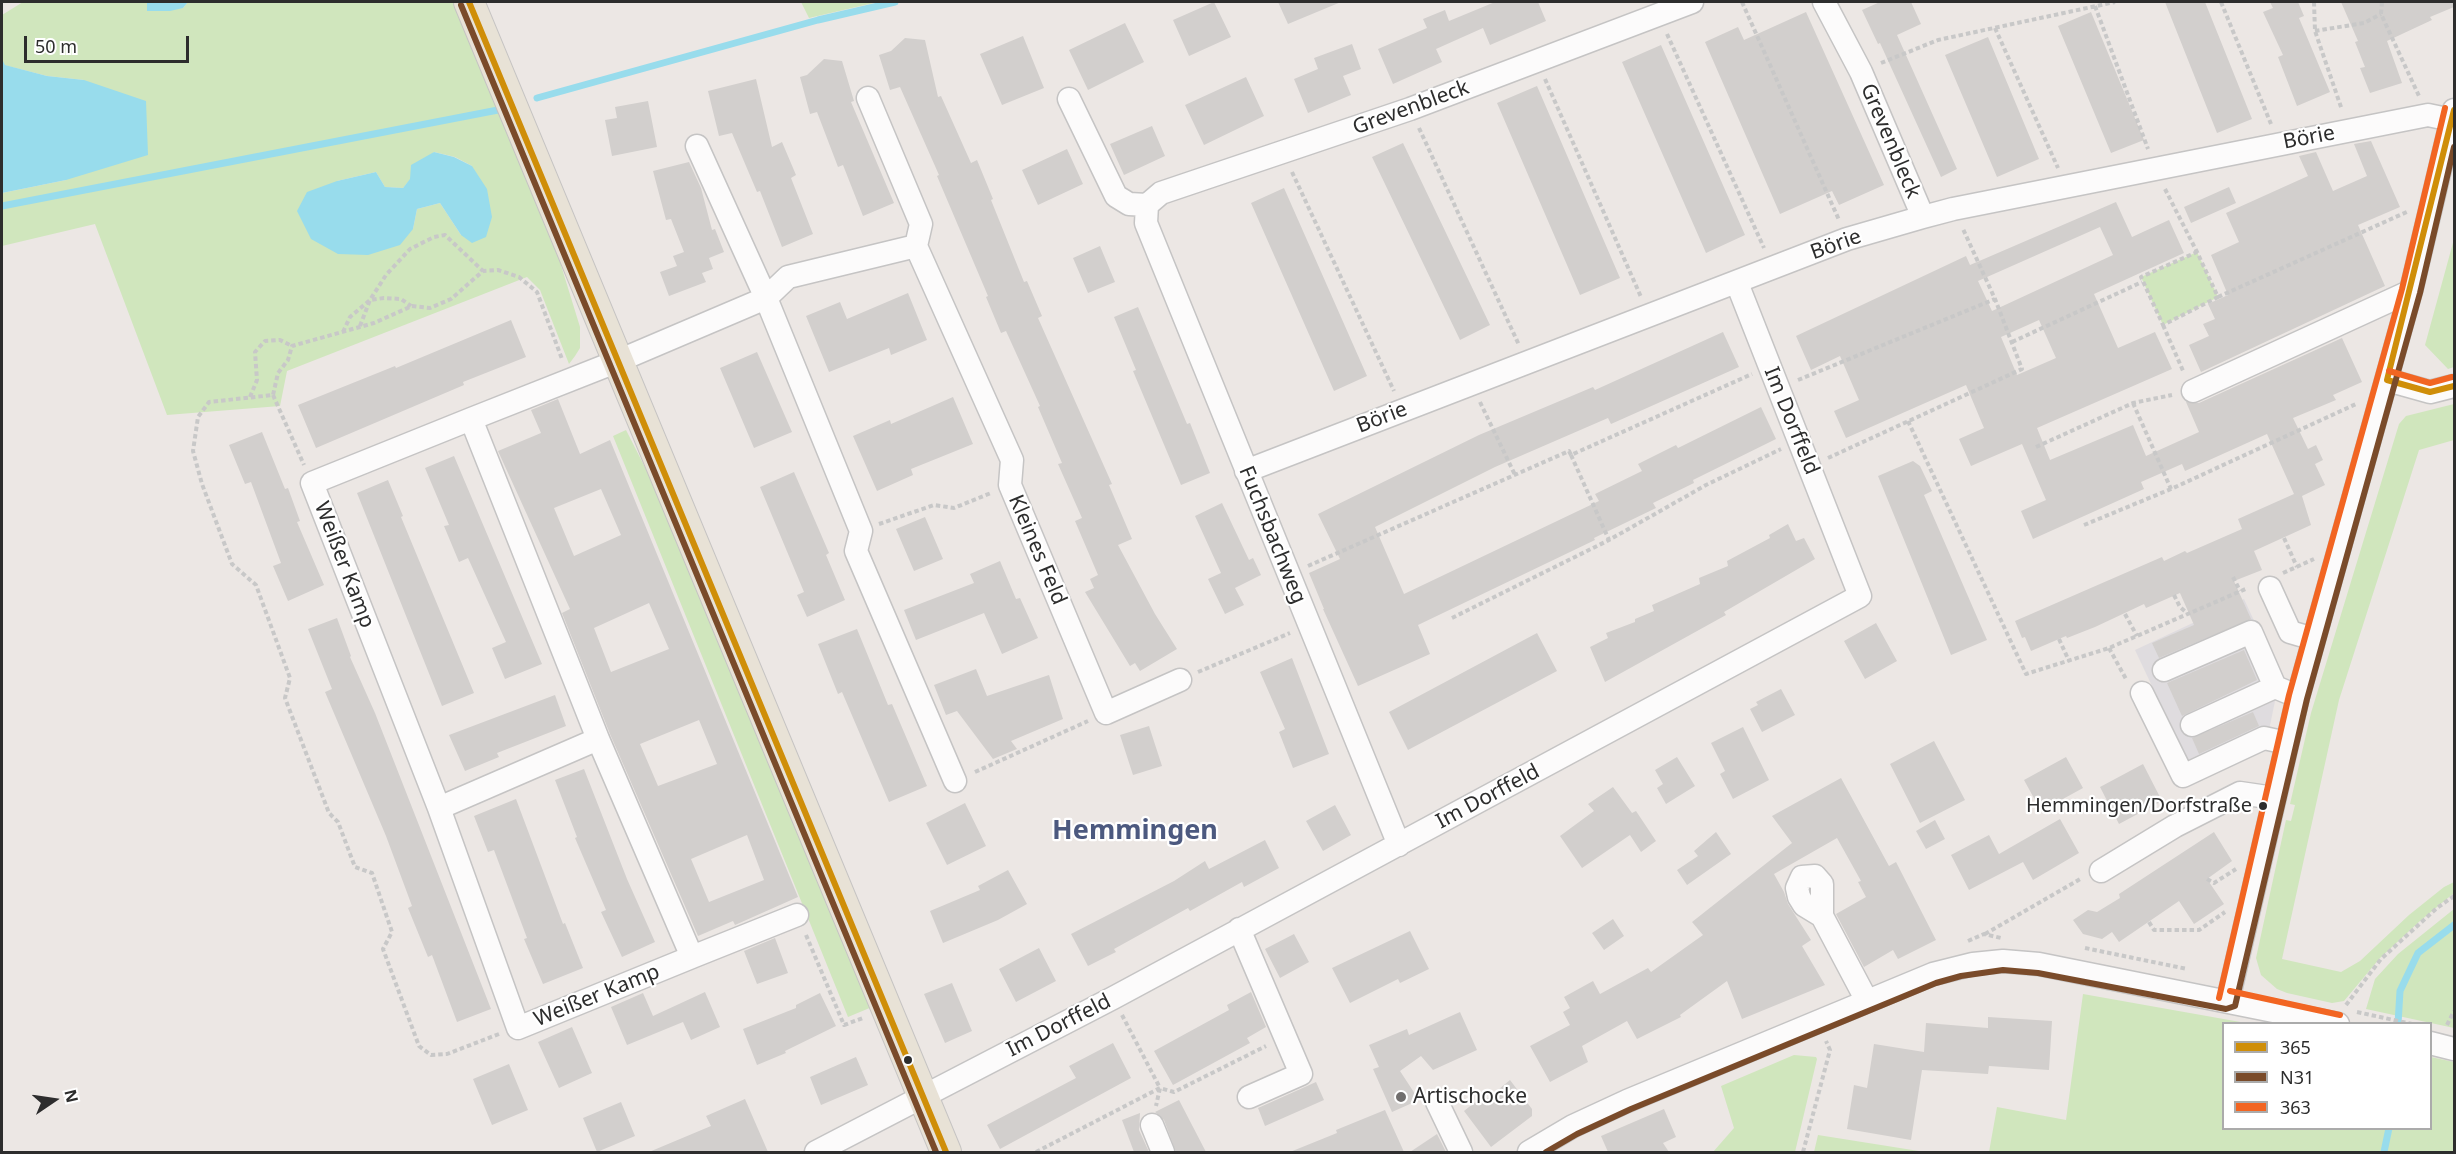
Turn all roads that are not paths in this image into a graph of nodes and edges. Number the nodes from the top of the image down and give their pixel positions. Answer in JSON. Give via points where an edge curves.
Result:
{"nodes":[{"id":1,"x":469,"y":2,"type":"edge"},
{"id":2,"x":1692,"y":2,"type":"edge"},
{"id":3,"x":1824,"y":2,"type":"edge"},
{"id":4,"x":868,"y":98,"type":"dead end"},
{"id":5,"x":1069,"y":99,"type":"dead end"},
{"id":6,"x":2453,"y":115,"type":"edge"},
{"id":7,"x":697,"y":146,"type":"dead end"},
{"id":8,"x":1146,"y":214,"type":"junction"},
{"id":9,"x":1923,"y":217,"type":"junction"},
{"id":10,"x":916,"y":246,"type":"junction"},
{"id":11,"x":1737,"y":283,"type":"junction"},
{"id":12,"x":2411,"y":291,"type":"junction"},
{"id":13,"x":766,"y":298,"type":"junction"},
{"id":14,"x":618,"y":361,"type":"junction"},
{"id":15,"x":2386,"y":386,"type":"junction"},
{"id":16,"x":2454,"y":386,"type":"edge"},
{"id":17,"x":2193,"y":391,"type":"road end"},
{"id":18,"x":471,"y":419,"type":"junction"},
{"id":19,"x":1246,"y":471,"type":"junction"},
{"id":20,"x":2266,"y":583,"type":"road end"},
{"id":21,"x":2314,"y":639,"type":"junction"},
{"id":22,"x":2164,"y":670,"type":"dead end"},
{"id":23,"x":1180,"y":680,"type":"road end"},
{"id":24,"x":2275,"y":687,"type":"junction"},
{"id":25,"x":2142,"y":693,"type":"road end"},
{"id":26,"x":2298,"y":697,"type":"junction"},
{"id":27,"x":2192,"y":725,"type":"dead end"},
{"id":28,"x":598,"y":739,"type":"junction"},
{"id":29,"x":2287,"y":743,"type":"junction"},
{"id":30,"x":955,"y":781,"type":"road end"},
{"id":31,"x":2274,"y":798,"type":"junction"},
{"id":32,"x":439,"y":808,"type":"junction"},
{"id":33,"x":1399,"y":846,"type":"junction"},
{"id":34,"x":2101,"y":871,"type":"road end"},
{"id":35,"x":797,"y":915,"type":"road end"},
{"id":36,"x":1822,"y":916,"type":"dead end"},
{"id":37,"x":1239,"y":929,"type":"junction"},
{"id":38,"x":692,"y":957,"type":"junction"},
{"id":39,"x":2228,"y":1000,"type":"junction"},
{"id":40,"x":1867,"y":1001,"type":"junction"},
{"id":41,"x":2342,"y":1017,"type":"edge"},
{"id":42,"x":2432,"y":1044,"type":"edge"},
{"id":43,"x":2454,"y":1049,"type":"edge"},
{"id":44,"x":923,"y":1097,"type":"junction"},
{"id":45,"x":1249,"y":1097,"type":"dead end"},
{"id":46,"x":1437,"y":1102,"type":"dead end"},
{"id":47,"x":1152,"y":1125,"type":"road end"},
{"id":48,"x":816,"y":1152,"type":"edge"},
{"id":49,"x":946,"y":1152,"type":"edge"},
{"id":50,"x":1163,"y":1152,"type":"edge"},
{"id":51,"x":1461,"y":1152,"type":"edge"},
{"id":52,"x":1529,"y":1152,"type":"edge"}],
"edges":[{"from":1,"to":14,"type":"main road"},
{"from":2,"to":8,"type":"street","name":"Grevenbleck","via":[[1410,109],[1161,193]]},
{"from":3,"to":9,"type":"street","name":"Grevenbleck","via":[[1861,72]]},
{"from":4,"to":10,"type":"street","name":"Kleines Feld","via":[[921,224]]},
{"from":5,"to":8,"type":"street","via":[[1116,196]]},
{"from":6,"to":9,"type":"street","name":"Börie","via":[[2348,130]]},
{"from":6,"to":12,"type":"street"},
{"from":7,"to":13,"type":"street"},
{"from":8,"to":19,"type":"street","name":"Fuchsbachweg"},
{"from":9,"to":11,"type":"street","name":"Börie","via":[[1847,239]]},
{"from":10,"to":13,"type":"street","via":[[788,277]]},
{"from":10,"to":23,"type":"street","name":"Kleines Feld","via":[[1012,460],[1010,485],[1106,713]]},
{"from":11,"to":19,"type":"street","name":"Börie"},
{"from":11,"to":33,"type":"street","name":"Im Dorffeld","via":[[1860,596]]},
{"from":12,"to":15,"type":"street"},
{"from":12,"to":17,"type":"street"},
{"from":13,"to":14,"type":"street"},
{"from":13,"to":30,"type":"street","via":[[861,531],[856,551]]},
{"from":14,"to":18,"type":"street","name":"Weißer Kamp"},
{"from":14,"to":44,"type":"main road"},
{"from":15,"to":16,"type":"street","via":[[2430,392]]},
{"from":15,"to":21,"type":"street"},
{"from":18,"to":28,"type":"street"},
{"from":18,"to":32,"type":"street","name":"Weißer Kamp","via":[[312,483]]},
{"from":19,"to":33,"type":"street","name":"Fuchsbachweg"},
{"from":20,"to":21,"type":"street","via":[[2290,632]]},
{"from":21,"to":26,"type":"street"},
{"from":22,"to":24,"type":"street","via":[[2251,632]]},
{"from":24,"to":26,"type":"street"},
{"from":24,"to":27,"type":"street"},
{"from":25,"to":29,"type":"street","via":[[2183,776],[2264,738]]},
{"from":26,"to":29,"type":"street"},
{"from":28,"to":32,"type":"street"},
{"from":28,"to":38,"type":"street"},
{"from":29,"to":31,"type":"street"},
{"from":31,"to":34,"type":"street","via":[[2240,793],[2175,826]]},
{"from":31,"to":39,"type":"street"},
{"from":32,"to":38,"type":"street","name":"Weißer Kamp","via":[[518,1028]]},
{"from":33,"to":37,"type":"street","name":"Im Dorffeld"},
{"from":35,"to":38,"type":"street","name":"Weißer Kamp"},
{"from":36,"to":40,"type":"street"},
{"from":37,"to":44,"type":"street","name":"Im Dorffeld"},
{"from":37,"to":45,"type":"street","via":[[1301,1074]]},
{"from":39,"to":40,"type":"street","via":[[2019,961],[1955,957],[1933,974]]},
{"from":39,"to":41,"type":"street"},
{"from":40,"to":52,"type":"street","via":[[1627,1101]]},
{"from":42,"to":43,"type":"street"},
{"from":44,"to":48,"type":"street","name":"Im Dorffeld"},
{"from":44,"to":49,"type":"main road"},
{"from":46,"to":51,"type":"street"},
{"from":47,"to":50,"type":"street"}]}
